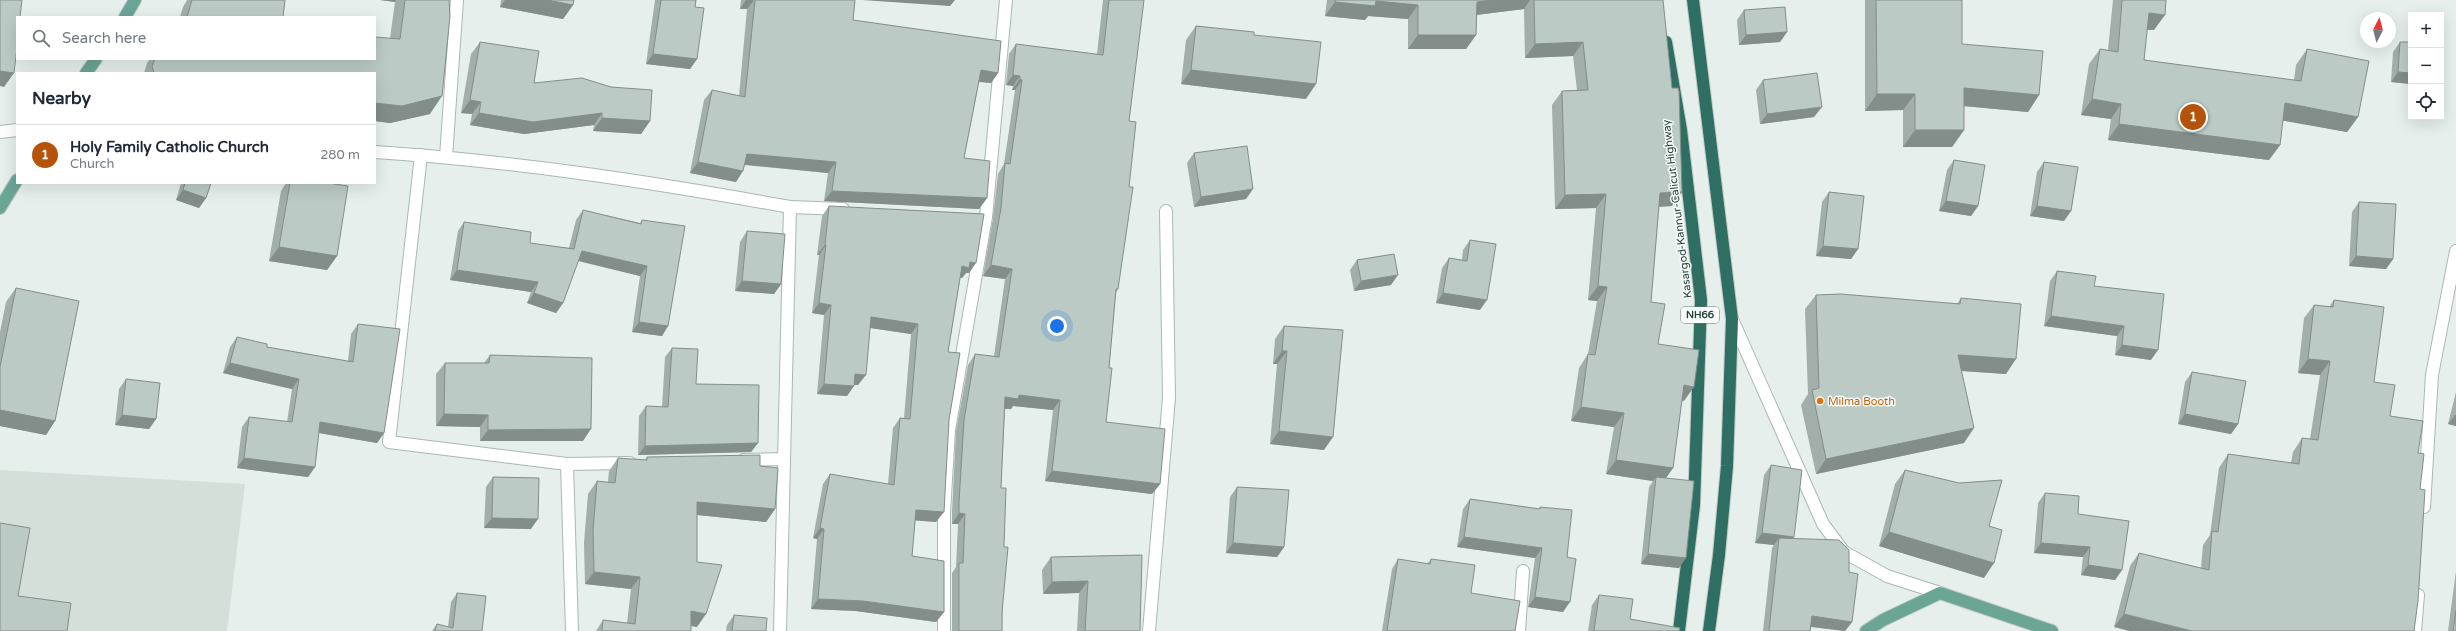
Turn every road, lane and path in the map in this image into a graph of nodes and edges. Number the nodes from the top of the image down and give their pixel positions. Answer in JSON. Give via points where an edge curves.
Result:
{"nodes":[{"id":1,"x":135,"y":0,"type":"edge"},
{"id":2,"x":457,"y":0,"type":"edge"},
{"id":3,"x":1006,"y":0,"type":"edge"},
{"id":4,"x":1693,"y":0,"type":"edge"},
{"id":5,"x":126,"y":16,"type":"edge"},
{"id":6,"x":1664,"y":30,"type":"edge"},
{"id":7,"x":95,"y":60,"type":"edge"},
{"id":8,"x":87,"y":72,"type":"edge"},
{"id":9,"x":16,"y":130,"type":"edge"},
{"id":10,"x":0,"y":132,"type":"edge"},
{"id":11,"x":376,"y":152,"type":"edge"},
{"id":12,"x":421,"y":155,"type":"junction"},
{"id":13,"x":446,"y":157,"type":"junction"},
{"id":14,"x":16,"y":182,"type":"edge"},
{"id":15,"x":790,"y":207,"type":"junction"},
{"id":16,"x":0,"y":208,"type":"edge"},
{"id":17,"x":853,"y":210,"type":"edge"},
{"id":18,"x":1166,"y":211,"type":"dead end"},
{"id":19,"x":970,"y":216,"type":"edge"},
{"id":20,"x":986,"y":217,"type":"junction"},
{"id":21,"x":2456,"y":251,"type":"edge"},
{"id":22,"x":1732,"y":319,"type":"junction"},
{"id":23,"x":784,"y":459,"type":"junction"},
{"id":24,"x":730,"y":460,"type":"edge"},
{"id":25,"x":645,"y":462,"type":"edge"},
{"id":26,"x":567,"y":464,"type":"junction"},
{"id":27,"x":2423,"y":522,"type":"edge"},
{"id":28,"x":1524,"y":571,"type":"dead end"},
{"id":29,"x":2418,"y":584,"type":"edge"},
{"id":30,"x":1940,"y":593,"type":"junction"},
{"id":31,"x":572,"y":631,"type":"edge"},
{"id":32,"x":780,"y":631,"type":"edge"},
{"id":33,"x":944,"y":631,"type":"edge"},
{"id":34,"x":1149,"y":631,"type":"edge"},
{"id":35,"x":1519,"y":631,"type":"edge"},
{"id":36,"x":1679,"y":631,"type":"edge"},
{"id":37,"x":1709,"y":631,"type":"edge"},
{"id":38,"x":1866,"y":631,"type":"edge"},
{"id":39,"x":2052,"y":631,"type":"edge"},
{"id":40,"x":2415,"y":631,"type":"edge"}],
"edges":[{"from":1,"to":5,"type":"main road"},
{"from":2,"to":13,"type":"street"},
{"from":3,"to":20,"type":"street"},
{"from":4,"to":22,"type":"highway","number":"NH66"},
{"from":6,"to":36,"type":"highway","name":"Kasargod-Kannur-Calicut Highway","number":"NH66","via":[[1681,130],[1701,300],[1694,504]]},
{"from":7,"to":8,"type":"main road"},
{"from":9,"to":10,"type":"street"},
{"from":11,"to":12,"type":"street"},
{"from":12,"to":13,"type":"street"},
{"from":12,"to":26,"type":"street","via":[[390,442]]},
{"from":13,"to":15,"type":"street","via":[[659,183]]},
{"from":14,"to":16,"type":"main road"},
{"from":15,"to":17,"type":"street"},
{"from":15,"to":23,"type":"street"},
{"from":18,"to":34,"type":"street","via":[[1169,398]]},
{"from":19,"to":20,"type":"street"},
{"from":20,"to":33,"type":"street","via":[[949,430],[944,512]]},
{"from":21,"to":27,"type":"street","via":[[2432,375]]},
{"from":22,"to":30,"type":"street","via":[[1823,524],[1844,552],[1887,576]]},
{"from":22,"to":37,"type":"highway","number":"NH66","via":[[1727,466]]},
{"from":23,"to":24,"type":"street"},
{"from":23,"to":32,"type":"street"},
{"from":25,"to":26,"type":"street"},
{"from":26,"to":31,"type":"street"},
{"from":28,"to":35,"type":"street"},
{"from":29,"to":40,"type":"street"},
{"from":30,"to":38,"type":"main road","via":[[1883,620]]},
{"from":30,"to":39,"type":"main road"}]}
